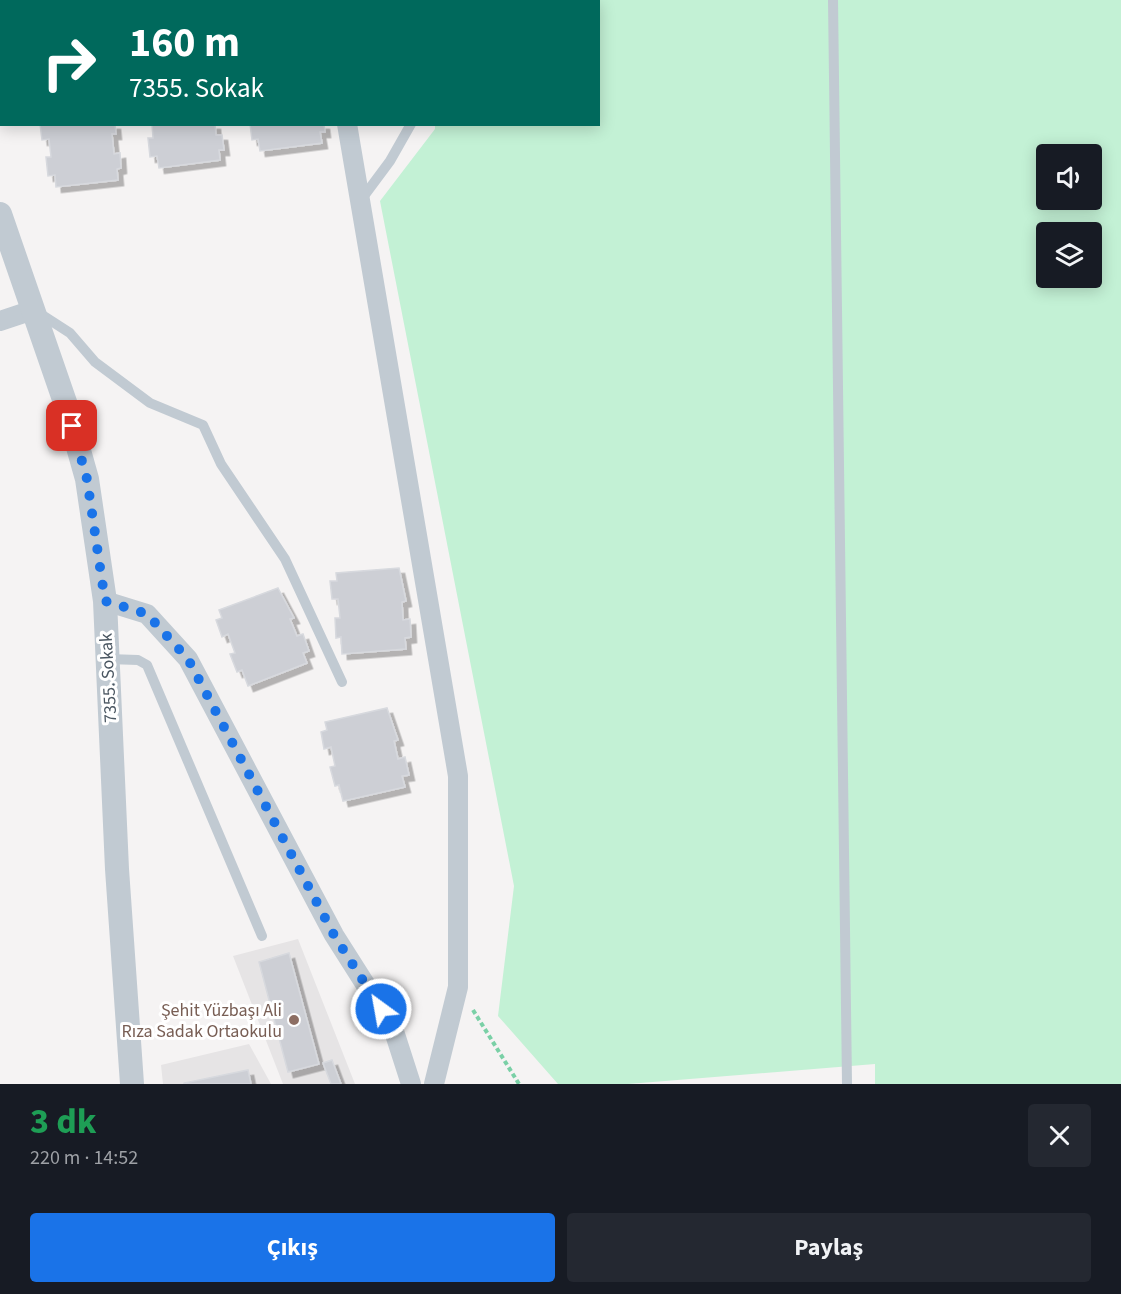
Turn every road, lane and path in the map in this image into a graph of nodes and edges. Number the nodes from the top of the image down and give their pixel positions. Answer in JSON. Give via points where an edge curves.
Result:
{"nodes":[{"id":1,"x":833,"y":0,"type":"edge"},
{"id":2,"x":348,"y":126,"type":"edge"},
{"id":3,"x":410,"y":126,"type":"edge"},
{"id":4,"x":360,"y":200,"type":"junction"},
{"id":5,"x":0,"y":214,"type":"edge"},
{"id":6,"x":33,"y":310,"type":"junction"},
{"id":7,"x":0,"y":321,"type":"edge"},
{"id":8,"x":105,"y":601,"type":"junction"},
{"id":9,"x":107,"y":659,"type":"junction"},
{"id":10,"x":342,"y":681,"type":"dead end"},
{"id":11,"x":262,"y":936,"type":"dead end"},
{"id":12,"x":458,"y":987,"type":"junction"},
{"id":13,"x":132,"y":1084,"type":"edge"},
{"id":14,"x":411,"y":1084,"type":"edge"},
{"id":15,"x":434,"y":1084,"type":"edge"},
{"id":16,"x":519,"y":1084,"type":"edge"},
{"id":17,"x":847,"y":1084,"type":"edge"}],
"edges":[{"from":1,"to":17,"type":"lane"},
{"from":2,"to":4,"type":"street"},
{"from":3,"to":4,"type":"lane","via":[[390,161]]},
{"from":4,"to":12,"type":"street","via":[[458,776]]},
{"from":5,"to":6,"type":"street","name":"7355. Sokak"},
{"from":6,"to":7,"type":"street"},
{"from":6,"to":8,"type":"street","name":"7355. Sokak","via":[[87,479]]},
{"from":6,"to":10,"type":"lane","via":[[70,333],[95,362],[150,403],[203,425],[221,464],[285,559]]},
{"from":8,"to":9,"type":"street","name":"7355. Sokak"},
{"from":8,"to":14,"type":"street","via":[[147,614],[188,659],[334,935],[393,1028]]},
{"from":9,"to":11,"type":"lane","via":[[138,660],[147,665]]},
{"from":9,"to":13,"type":"street","name":"7355. Sokak"},
{"from":12,"to":15,"type":"street"},
{"from":12,"to":16,"type":"path"}]}
